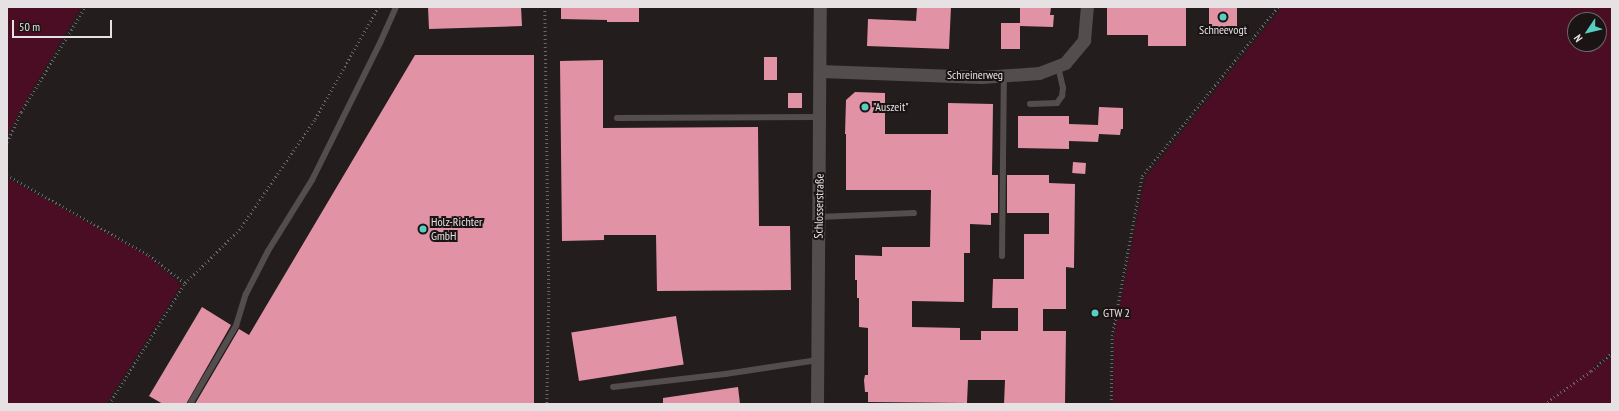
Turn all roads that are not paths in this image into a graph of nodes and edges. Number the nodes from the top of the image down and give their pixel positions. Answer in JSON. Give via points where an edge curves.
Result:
{"nodes":[{"id":1,"x":396,"y":7,"type":"edge"},
{"id":2,"x":820,"y":7,"type":"edge"},
{"id":3,"x":1086,"y":7,"type":"edge"},
{"id":4,"x":1058,"y":66,"type":"junction"},
{"id":5,"x":820,"y":71,"type":"junction"},
{"id":6,"x":1004,"y":75,"type":"junction"},
{"id":7,"x":1030,"y":104,"type":"dead end"},
{"id":8,"x":820,"y":117,"type":"junction"},
{"id":9,"x":617,"y":118,"type":"dead end"},
{"id":10,"x":914,"y":213,"type":"dead end"},
{"id":11,"x":819,"y":217,"type":"junction"},
{"id":12,"x":1002,"y":256,"type":"dead end"},
{"id":13,"x":818,"y":360,"type":"junction"},
{"id":14,"x":613,"y":387,"type":"dead end"},
{"id":15,"x":190,"y":404,"type":"edge"},
{"id":16,"x":817,"y":404,"type":"edge"}],
"edges":[{"from":1,"to":15,"type":"lane","via":[[312,180],[268,251],[246,294],[236,326]]},
{"from":2,"to":5,"type":"street","name":"Schlosserstraße"},
{"from":3,"to":4,"type":"street","name":"Schreinerweg","via":[[1084,40],[1066,63]]},
{"from":4,"to":6,"type":"street","name":"Schreinerweg","via":[[1039,73]]},
{"from":4,"to":7,"type":"lane","via":[[1063,88],[1059,100],[1056,103]]},
{"from":5,"to":6,"type":"street","name":"Schreinerweg","via":[[981,77]]},
{"from":5,"to":8,"type":"street","name":"Schlosserstraße"},
{"from":6,"to":12,"type":"lane"},
{"from":8,"to":9,"type":"lane"},
{"from":8,"to":11,"type":"street","name":"Schlosserstraße"},
{"from":10,"to":11,"type":"lane"},
{"from":11,"to":13,"type":"street","name":"Schlosserstraße"},
{"from":13,"to":14,"type":"lane"},
{"from":13,"to":16,"type":"street","name":"Schlosserstraße"}]}
